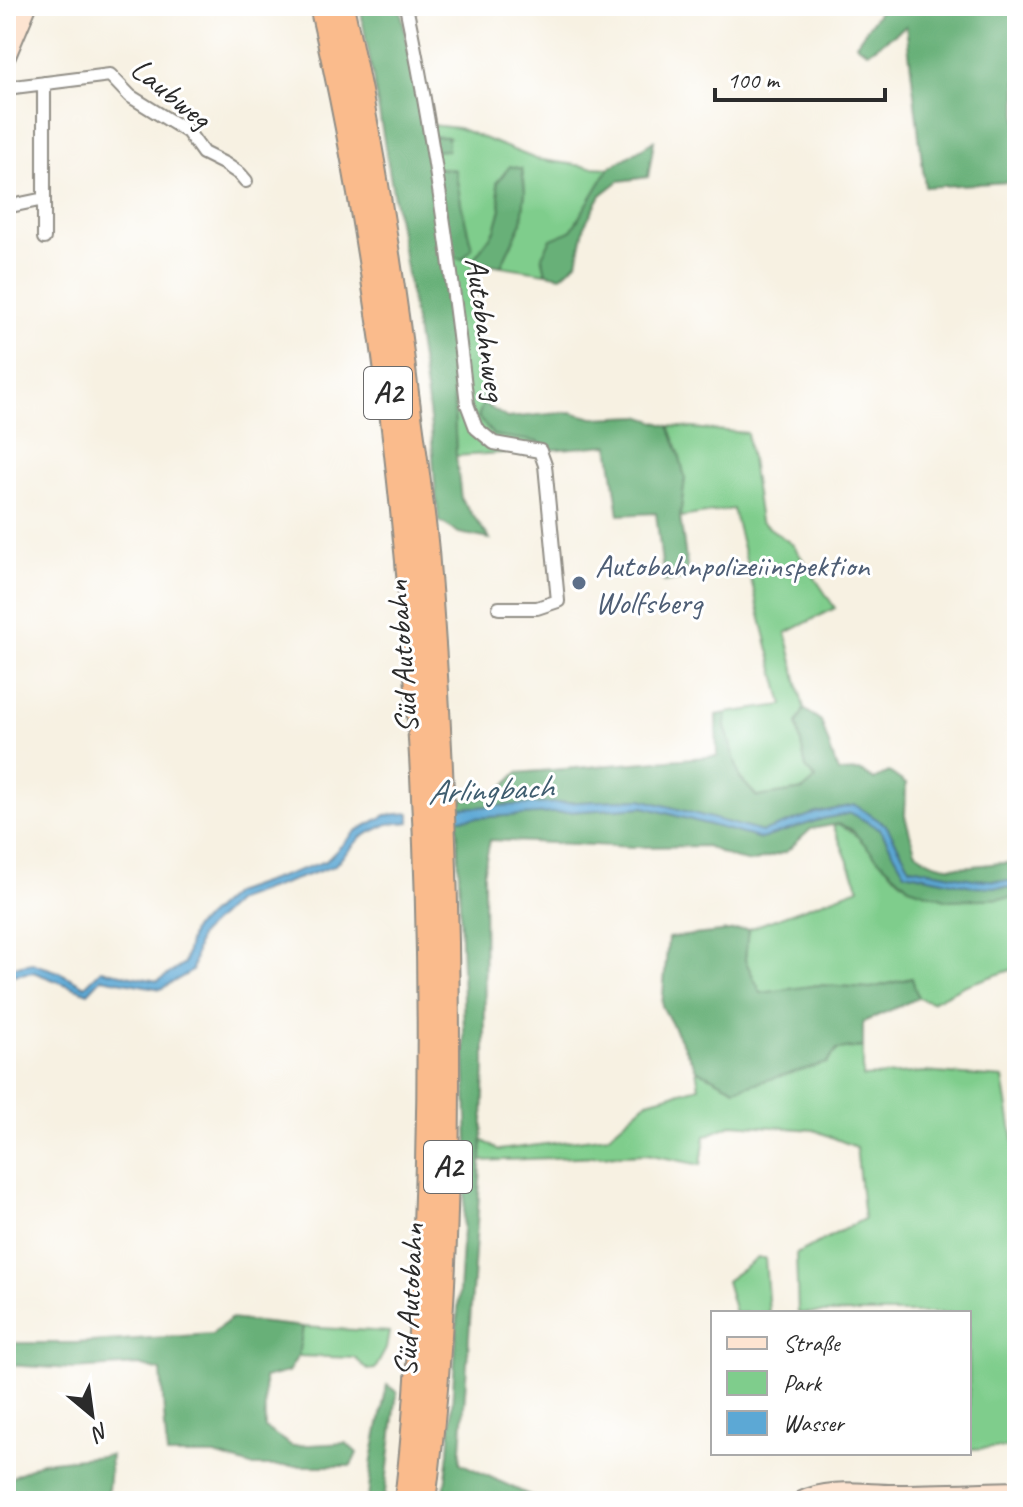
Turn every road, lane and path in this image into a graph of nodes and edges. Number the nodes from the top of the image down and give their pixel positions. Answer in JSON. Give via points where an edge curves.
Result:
{"nodes":[{"id":1,"x":27,"y":6,"type":"edge"},
{"id":2,"x":321,"y":6,"type":"edge"},
{"id":3,"x":342,"y":6,"type":"edge"},
{"id":4,"x":406,"y":6,"type":"edge"},
{"id":5,"x":6,"y":56,"type":"edge"},
{"id":6,"x":44,"y":83,"type":"junction"},
{"id":7,"x":6,"y":88,"type":"edge"},
{"id":8,"x":246,"y":181,"type":"dead end"},
{"id":9,"x":44,"y":199,"type":"junction"},
{"id":10,"x":6,"y":207,"type":"edge"},
{"id":11,"x":44,"y":238,"type":"dead end"},
{"id":12,"x":499,"y":608,"type":"dead end"},
{"id":13,"x":433,"y":785,"type":"junction"},
{"id":14,"x":435,"y":835,"type":"junction"},
{"id":15,"x":1017,"y":1496,"type":"edge"},
{"id":16,"x":406,"y":1501,"type":"edge"},
{"id":17,"x":424,"y":1501,"type":"edge"},
{"id":18,"x":802,"y":1501,"type":"edge"}],
"edges":[{"from":1,"to":5,"type":"main road"},
{"from":2,"to":13,"type":"highway","name":"Süd Autobahn","number":"A2","via":[[375,294]]},
{"from":3,"to":13,"type":"highway","name":"Süd Autobahn","number":"A2","via":[[394,287],[426,546]]},
{"from":4,"to":12,"type":"street","name":"Autobahnweg","via":[[443,210],[467,404],[476,428],[494,443],[540,451],[545,465],[558,601],[537,608]]},
{"from":6,"to":7,"type":"street","name":"Laubweg"},
{"from":6,"to":8,"type":"street","name":"Laubweg","via":[[110,75],[130,96],[188,132],[203,153]]},
{"from":6,"to":9,"type":"street"},
{"from":9,"to":10,"type":"street"},
{"from":9,"to":11,"type":"street"},
{"from":13,"to":14,"type":"highway","name":"Süd Autobahn","number":"A2"},
{"from":14,"to":16,"type":"highway","name":"Süd Autobahn","number":"A2","via":[[425,1257]]},
{"from":14,"to":17,"type":"highway","name":"Süd Autobahn","number":"A2","via":[[449,1089],[445,1256]]},
{"from":15,"to":18,"type":"main road","via":[[835,1493]]}]}
